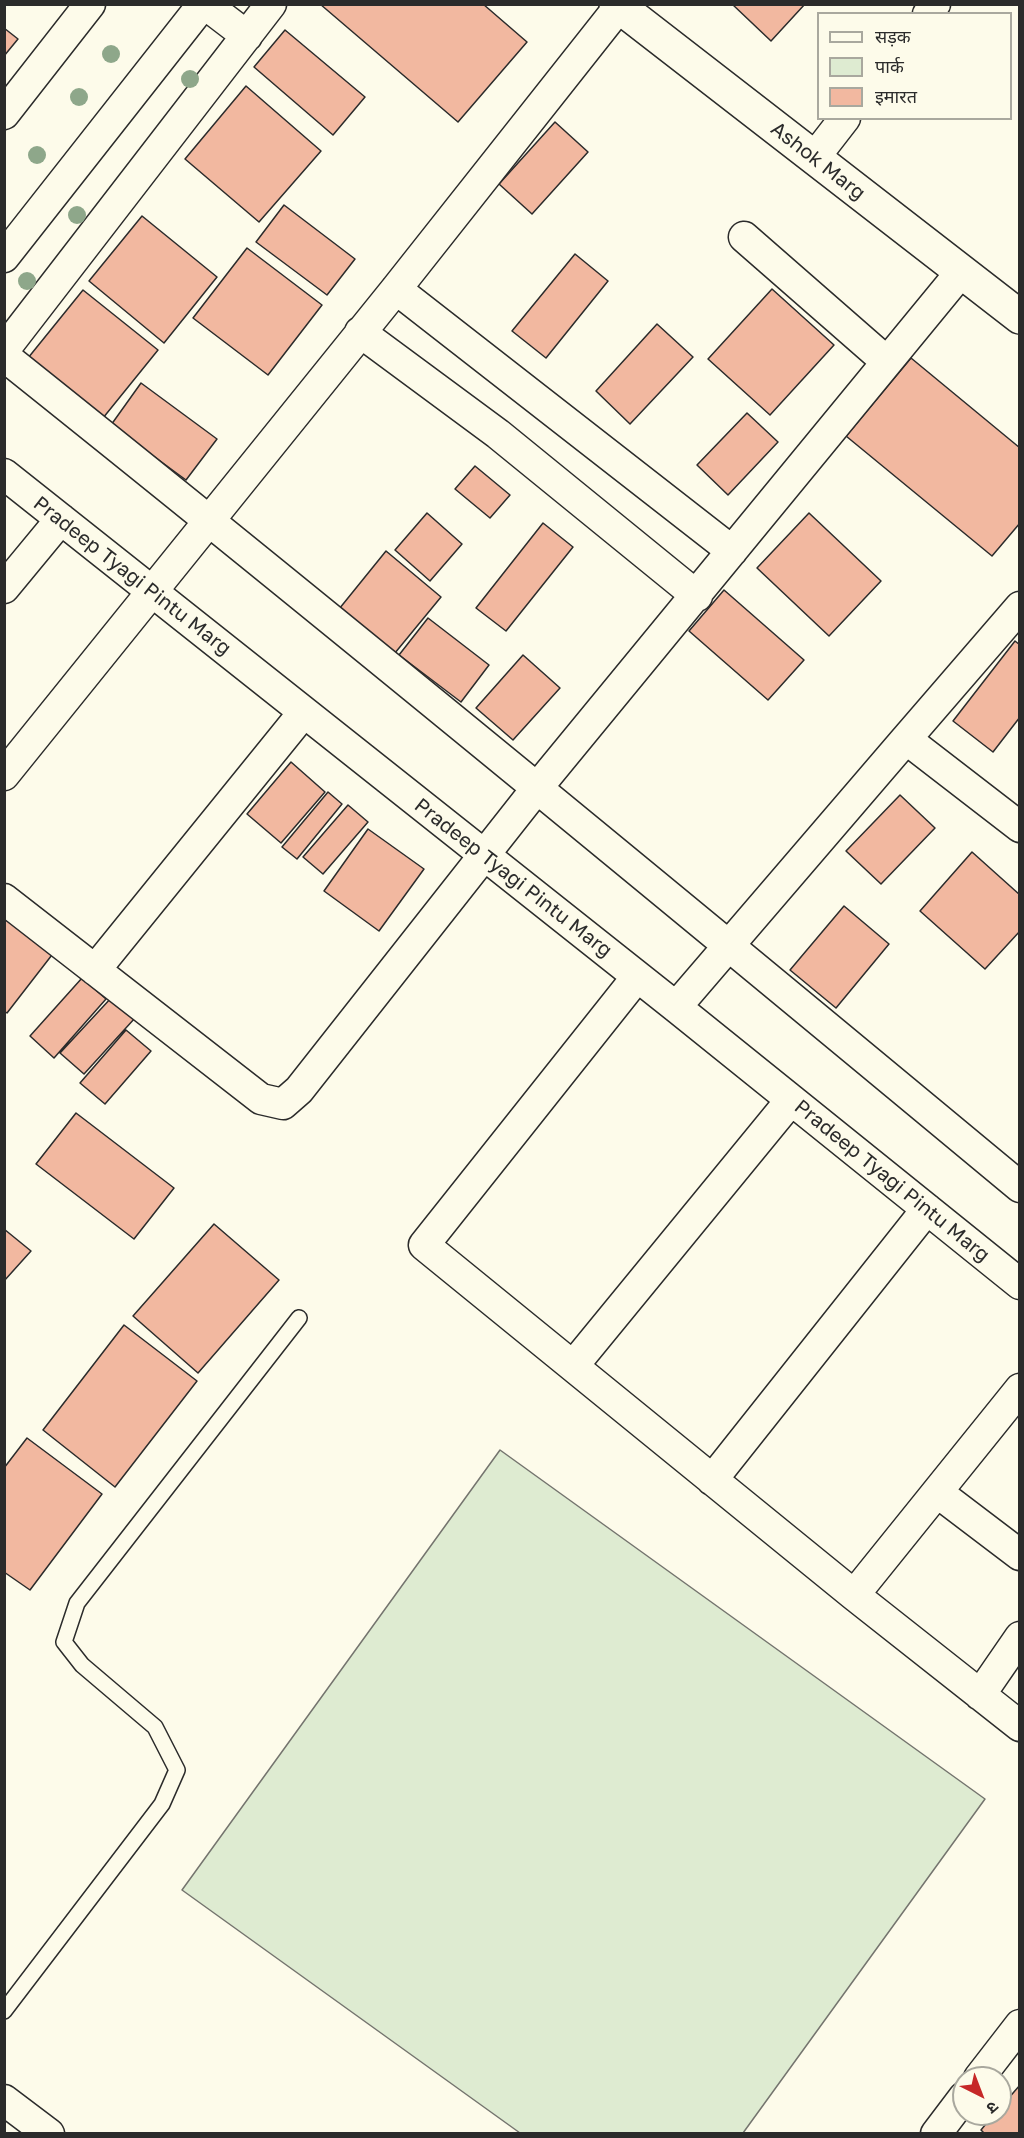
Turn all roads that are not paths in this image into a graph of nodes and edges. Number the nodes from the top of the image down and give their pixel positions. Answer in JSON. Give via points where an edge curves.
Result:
{"nodes":[{"id":1,"x":90,"y":4,"type":"edge"},
{"id":2,"x":204,"y":4,"type":"edge"},
{"id":3,"x":271,"y":4,"type":"edge"},
{"id":4,"x":617,"y":6,"type":"edge"},
{"id":5,"x":247,"y":36,"type":"junction"},
{"id":6,"x":4,"y":114,"type":"edge"},
{"id":7,"x":843,"y":120,"type":"edge"},
{"id":8,"x":814,"y":158,"type":"junction"},
{"id":9,"x":744,"y":237,"type":"dead end"},
{"id":10,"x":4,"y":257,"type":"edge"},
{"id":11,"x":961,"y":272,"type":"junction"},
{"id":12,"x":396,"y":289,"type":"junction"},
{"id":13,"x":1020,"y":317,"type":"edge"},
{"id":14,"x":360,"y":333,"type":"junction"},
{"id":15,"x":4,"y":350,"type":"edge"},
{"id":16,"x":4,"y":356,"type":"edge"},
{"id":17,"x":887,"y":362,"type":"junction"},
{"id":18,"x":4,"y":474,"type":"edge"},
{"id":19,"x":61,"y":519,"type":"junction"},
{"id":20,"x":210,"y":520,"type":"junction"},
{"id":21,"x":732,"y":551,"type":"junction"},
{"id":22,"x":4,"y":588,"type":"edge"},
{"id":23,"x":152,"y":591,"type":"junction"},
{"id":24,"x":697,"y":596,"type":"junction"},
{"id":25,"x":1020,"y":607,"type":"edge"},
{"id":26,"x":304,"y":712,"type":"junction"},
{"id":27,"x":906,"y":739,"type":"junction"},
{"id":28,"x":4,"y":775,"type":"edge"},
{"id":29,"x":537,"y":788,"type":"junction"},
{"id":30,"x":1020,"y":827,"type":"edge"},
{"id":31,"x":484,"y":855,"type":"junction"},
{"id":32,"x":4,"y":899,"type":"edge"},
{"id":33,"x":729,"y":945,"type":"junction"},
{"id":34,"x":95,"y":970,"type":"junction"},
{"id":35,"x":638,"y":977,"type":"junction"},
{"id":36,"x":676,"y":1007,"type":"junction"},
{"id":37,"x":791,"y":1100,"type":"junction"},
{"id":38,"x":1020,"y":1186,"type":"edge"},
{"id":39,"x":927,"y":1209,"type":"junction"},
{"id":40,"x":1020,"y":1284,"type":"edge"},
{"id":41,"x":299,"y":1318,"type":"dead end"},
{"id":42,"x":573,"y":1366,"type":"junction"},
{"id":43,"x":1020,"y":1389,"type":"edge"},
{"id":44,"x":712,"y":1480,"type":"junction"},
{"id":45,"x":937,"y":1492,"type":"junction"},
{"id":46,"x":1020,"y":1555,"type":"edge"},
{"id":47,"x":854,"y":1595,"type":"junction"},
{"id":48,"x":1020,"y":1637,"type":"edge"},
{"id":49,"x":980,"y":1695,"type":"junction"},
{"id":50,"x":1020,"y":1726,"type":"edge"},
{"id":51,"x":4,"y":2011,"type":"edge"},
{"id":52,"x":1020,"y":2025,"type":"edge"},
{"id":53,"x":988,"y":2066,"type":"edge"},
{"id":54,"x":4,"y":2100,"type":"edge"},
{"id":55,"x":952,"y":2112,"type":"edge"},
{"id":56,"x":49,"y":2133,"type":"edge"},
{"id":57,"x":936,"y":2133,"type":"edge"}],
"edges":[{"from":1,"to":6,"type":"street"},
{"from":2,"to":5,"type":"street"},
{"from":2,"to":10,"type":"street"},
{"from":3,"to":5,"type":"street"},
{"from":4,"to":8,"type":"street","name":"Ashok Marg"},
{"from":4,"to":12,"type":"street"},
{"from":5,"to":15,"type":"street"},
{"from":7,"to":8,"type":"street"},
{"from":8,"to":11,"type":"street","name":"Ashok Marg"},
{"from":9,"to":17,"type":"street"},
{"from":11,"to":13,"type":"street","name":"Ashok Marg"},
{"from":11,"to":17,"type":"street"},
{"from":12,"to":14,"type":"street"},
{"from":12,"to":21,"type":"street"},
{"from":14,"to":20,"type":"street"},
{"from":14,"to":24,"type":"street","via":[[498,434]]},
{"from":16,"to":20,"type":"street"},
{"from":17,"to":21,"type":"street"},
{"from":18,"to":19,"type":"street","name":"Pradeep Tyagi Pintu Marg"},
{"from":19,"to":22,"type":"street"},
{"from":19,"to":23,"type":"street","name":"Pradeep Tyagi Pintu Marg"},
{"from":20,"to":23,"type":"street"},
{"from":20,"to":29,"type":"street"},
{"from":21,"to":24,"type":"street"},
{"from":23,"to":26,"type":"street","name":"Pradeep Tyagi Pintu Marg"},
{"from":23,"to":28,"type":"street"},
{"from":24,"to":29,"type":"street"},
{"from":25,"to":27,"type":"street"},
{"from":26,"to":31,"type":"street","name":"Pradeep Tyagi Pintu Marg"},
{"from":26,"to":34,"type":"street"},
{"from":27,"to":30,"type":"street"},
{"from":27,"to":33,"type":"street"},
{"from":29,"to":31,"type":"street"},
{"from":29,"to":33,"type":"street"},
{"from":31,"to":34,"type":"street","via":[[299,1090],[283,1104],[261,1099]]},
{"from":31,"to":35,"type":"street","name":"Pradeep Tyagi Pintu Marg"},
{"from":32,"to":34,"type":"street"},
{"from":33,"to":36,"type":"street"},
{"from":33,"to":38,"type":"street"},
{"from":35,"to":36,"type":"street","name":"Pradeep Tyagi Pintu Marg"},
{"from":35,"to":42,"type":"street","via":[[424,1245]]},
{"from":36,"to":37,"type":"street","name":"Pradeep Tyagi Pintu Marg"},
{"from":37,"to":39,"type":"street","name":"Pradeep Tyagi Pintu Marg"},
{"from":37,"to":42,"type":"street"},
{"from":39,"to":40,"type":"street","name":"Pradeep Tyagi Pintu Marg"},
{"from":39,"to":44,"type":"street"},
{"from":41,"to":51,"type":"lane","via":[[77,1603],[64,1642],[82,1665],[155,1727],[177,1770],[162,1804]]},
{"from":42,"to":44,"type":"street"},
{"from":43,"to":45,"type":"street"},
{"from":44,"to":47,"type":"street"},
{"from":45,"to":46,"type":"street"},
{"from":45,"to":47,"type":"street"},
{"from":47,"to":49,"type":"street"},
{"from":48,"to":49,"type":"street"},
{"from":49,"to":50,"type":"street"},
{"from":52,"to":53,"type":"street"},
{"from":54,"to":56,"type":"street"},
{"from":55,"to":57,"type":"street"}]}
